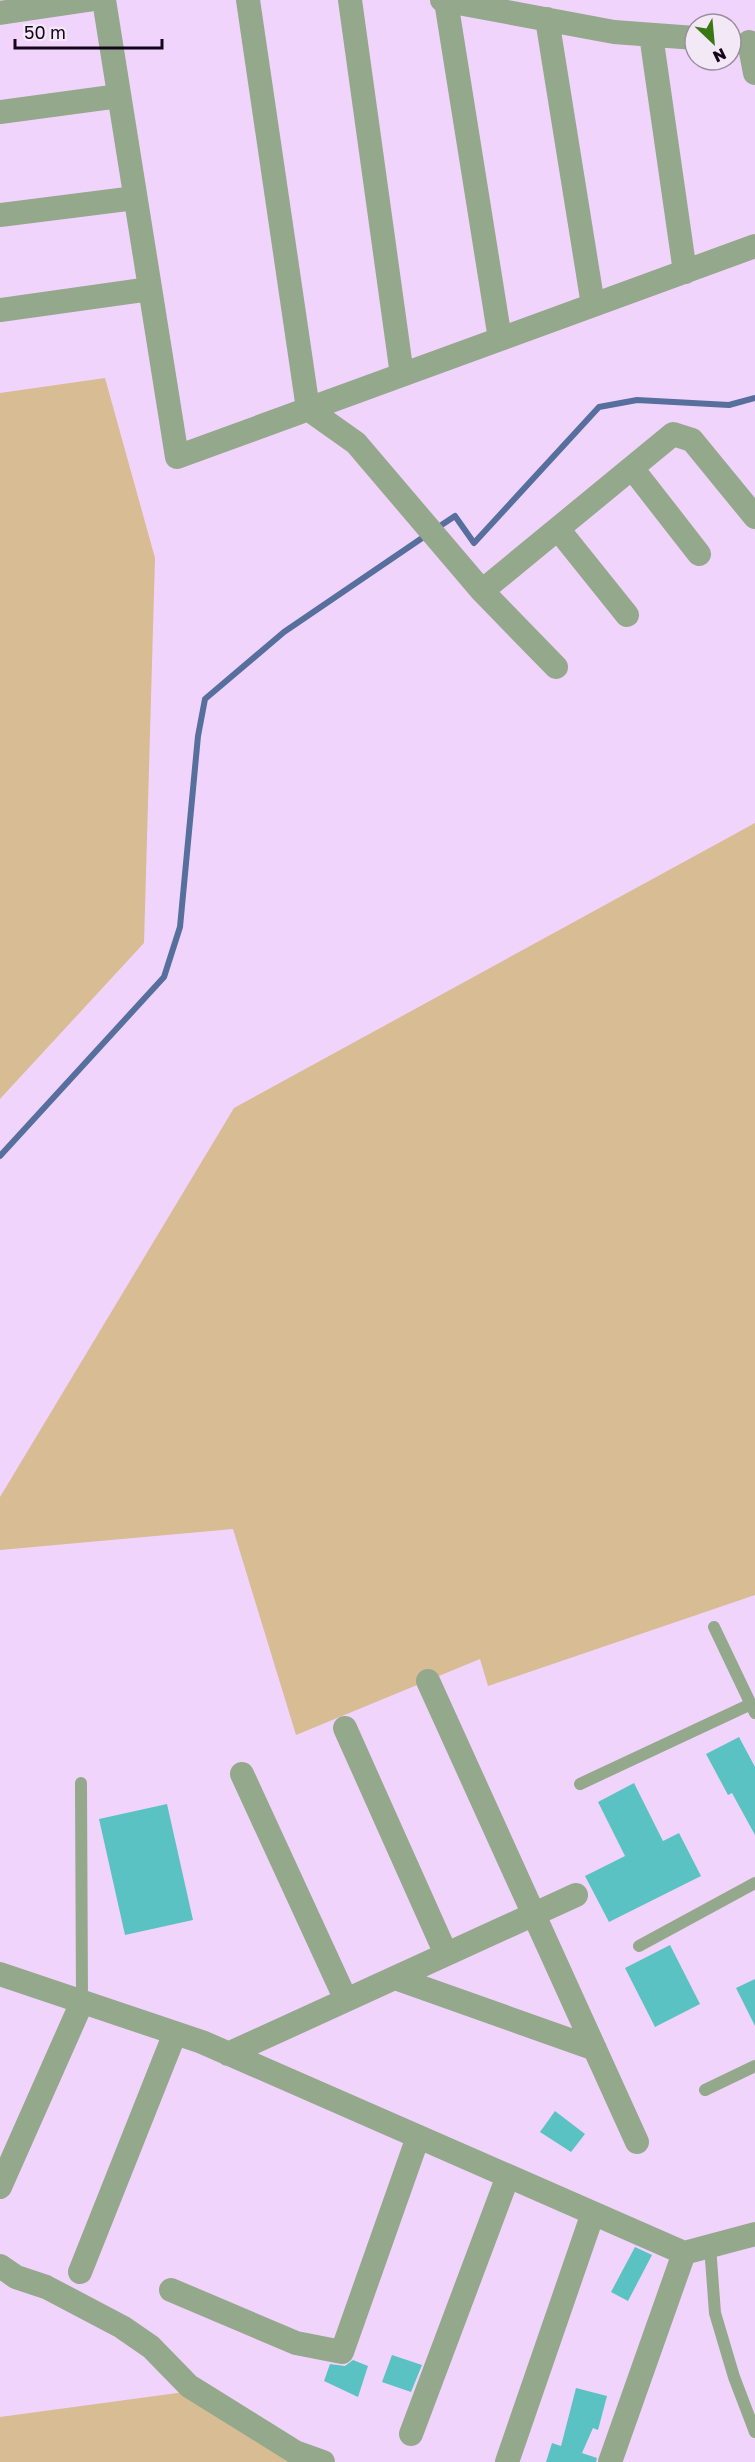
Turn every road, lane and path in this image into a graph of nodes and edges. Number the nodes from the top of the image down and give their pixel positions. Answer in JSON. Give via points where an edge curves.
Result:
{"nodes":[{"id":1,"x":88,"y":0,"type":"edge"},
{"id":2,"x":104,"y":0,"type":"edge"},
{"id":3,"x":248,"y":0,"type":"edge"},
{"id":4,"x":350,"y":0,"type":"edge"},
{"id":5,"x":444,"y":1,"type":"edge"},
{"id":6,"x":0,"y":14,"type":"edge"},
{"id":7,"x":547,"y":19,"type":"junction"},
{"id":8,"x":651,"y":34,"type":"junction"},
{"id":9,"x":683,"y":37,"type":"edge"},
{"id":10,"x":745,"y":42,"type":"edge"},
{"id":11,"x":755,"y":73,"type":"edge"},
{"id":12,"x":119,"y":96,"type":"junction"},
{"id":13,"x":0,"y":112,"type":"edge"},
{"id":14,"x":135,"y":198,"type":"junction"},
{"id":15,"x":0,"y":215,"type":"edge"},
{"id":16,"x":755,"y":246,"type":"edge"},
{"id":17,"x":685,"y":272,"type":"junction"},
{"id":18,"x":150,"y":289,"type":"junction"},
{"id":19,"x":593,"y":305,"type":"junction"},
{"id":20,"x":0,"y":310,"type":"edge"},
{"id":21,"x":500,"y":339,"type":"junction"},
{"id":22,"x":402,"y":375,"type":"junction"},
{"id":23,"x":308,"y":409,"type":"junction"},
{"id":24,"x":632,"y":468,"type":"junction"},
{"id":25,"x":755,"y":517,"type":"edge"},
{"id":26,"x":558,"y":529,"type":"junction"},
{"id":27,"x":699,"y":554,"type":"dead end"},
{"id":28,"x":482,"y":591,"type":"junction"},
{"id":29,"x":627,"y":615,"type":"dead end"},
{"id":30,"x":556,"y":667,"type":"dead end"},
{"id":31,"x":714,"y":1627,"type":"dead end"},
{"id":32,"x":428,"y":1681,"type":"dead end"},
{"id":33,"x":753,"y":1708,"type":"edge"},
{"id":34,"x":345,"y":1728,"type":"dead end"},
{"id":35,"x":242,"y":1774,"type":"dead end"},
{"id":36,"x":81,"y":1783,"type":"dead end"},
{"id":37,"x":580,"y":1784,"type":"dead end"},
{"id":38,"x":755,"y":1883,"type":"edge"},
{"id":39,"x":576,"y":1895,"type":"dead end"},
{"id":40,"x":534,"y":1914,"type":"junction"},
{"id":41,"x":639,"y":1946,"type":"dead end"},
{"id":42,"x":446,"y":1954,"type":"junction"},
{"id":43,"x":1,"y":1976,"type":"edge"},
{"id":44,"x":395,"y":1978,"type":"junction"},
{"id":45,"x":345,"y":2000,"type":"junction"},
{"id":46,"x":82,"y":2002,"type":"junction"},
{"id":47,"x":175,"y":2033,"type":"junction"},
{"id":48,"x":595,"y":2049,"type":"junction"},
{"id":49,"x":228,"y":2054,"type":"junction"},
{"id":50,"x":755,"y":2066,"type":"edge"},
{"id":51,"x":705,"y":2090,"type":"dead end"},
{"id":52,"x":418,"y":2137,"type":"junction"},
{"id":53,"x":637,"y":2142,"type":"dead end"},
{"id":54,"x":508,"y":2176,"type":"junction"},
{"id":55,"x":0,"y":2187,"type":"edge"},
{"id":56,"x":593,"y":2213,"type":"junction"},
{"id":57,"x":755,"y":2234,"type":"edge"},
{"id":58,"x":710,"y":2246,"type":"junction"},
{"id":59,"x":684,"y":2253,"type":"junction"},
{"id":60,"x":0,"y":2266,"type":"edge"},
{"id":61,"x":80,"y":2272,"type":"dead end"},
{"id":62,"x":171,"y":2290,"type":"dead end"},
{"id":63,"x":755,"y":2432,"type":"edge"},
{"id":64,"x":411,"y":2434,"type":"dead end"},
{"id":65,"x":323,"y":2462,"type":"edge"},
{"id":66,"x":507,"y":2462,"type":"edge"},
{"id":67,"x":610,"y":2462,"type":"edge"}],
"edges":[{"from":1,"to":6,"type":"street"},
{"from":2,"to":12,"type":"street"},
{"from":3,"to":23,"type":"street"},
{"from":4,"to":22,"type":"street"},
{"from":5,"to":7,"type":"street"},
{"from":5,"to":21,"type":"street"},
{"from":7,"to":8,"type":"street","via":[[614,32]]},
{"from":7,"to":19,"type":"street"},
{"from":8,"to":9,"type":"street"},
{"from":8,"to":17,"type":"street"},
{"from":10,"to":11,"type":"street"},
{"from":12,"to":13,"type":"street"},
{"from":12,"to":14,"type":"street"},
{"from":14,"to":15,"type":"street"},
{"from":14,"to":18,"type":"street"},
{"from":16,"to":17,"type":"street"},
{"from":17,"to":19,"type":"street"},
{"from":18,"to":20,"type":"street"},
{"from":18,"to":23,"type":"street","via":[[177,457]]},
{"from":19,"to":21,"type":"street"},
{"from":21,"to":22,"type":"street"},
{"from":22,"to":23,"type":"street"},
{"from":23,"to":28,"type":"street","via":[[357,443]]},
{"from":24,"to":25,"type":"street","via":[[673,434],[692,440]]},
{"from":24,"to":26,"type":"street"},
{"from":24,"to":27,"type":"street"},
{"from":26,"to":28,"type":"street"},
{"from":26,"to":29,"type":"street"},
{"from":28,"to":30,"type":"street"},
{"from":31,"to":33,"type":"lane"},
{"from":32,"to":40,"type":"street"},
{"from":33,"to":37,"type":"lane"},
{"from":34,"to":42,"type":"street"},
{"from":35,"to":45,"type":"street"},
{"from":36,"to":46,"type":"lane"},
{"from":38,"to":41,"type":"lane"},
{"from":39,"to":40,"type":"street"},
{"from":40,"to":42,"type":"street"},
{"from":40,"to":48,"type":"street"},
{"from":42,"to":44,"type":"street"},
{"from":43,"to":46,"type":"street"},
{"from":44,"to":45,"type":"street"},
{"from":44,"to":48,"type":"street"},
{"from":45,"to":49,"type":"street"},
{"from":46,"to":47,"type":"street"},
{"from":46,"to":55,"type":"street"},
{"from":47,"to":49,"type":"street"},
{"from":47,"to":61,"type":"street"},
{"from":48,"to":53,"type":"street"},
{"from":49,"to":52,"type":"street"},
{"from":50,"to":51,"type":"lane"},
{"from":52,"to":54,"type":"street"},
{"from":52,"to":62,"type":"street","via":[[342,2352],[296,2343]]},
{"from":54,"to":56,"type":"street"},
{"from":54,"to":64,"type":"street"},
{"from":56,"to":59,"type":"street"},
{"from":56,"to":66,"type":"street"},
{"from":57,"to":58,"type":"street"},
{"from":58,"to":59,"type":"street"},
{"from":58,"to":63,"type":"lane","via":[[715,2313]]},
{"from":59,"to":67,"type":"street"},
{"from":60,"to":65,"type":"street","via":[[122,2327],[151,2347],[189,2386],[295,2452]]}]}
